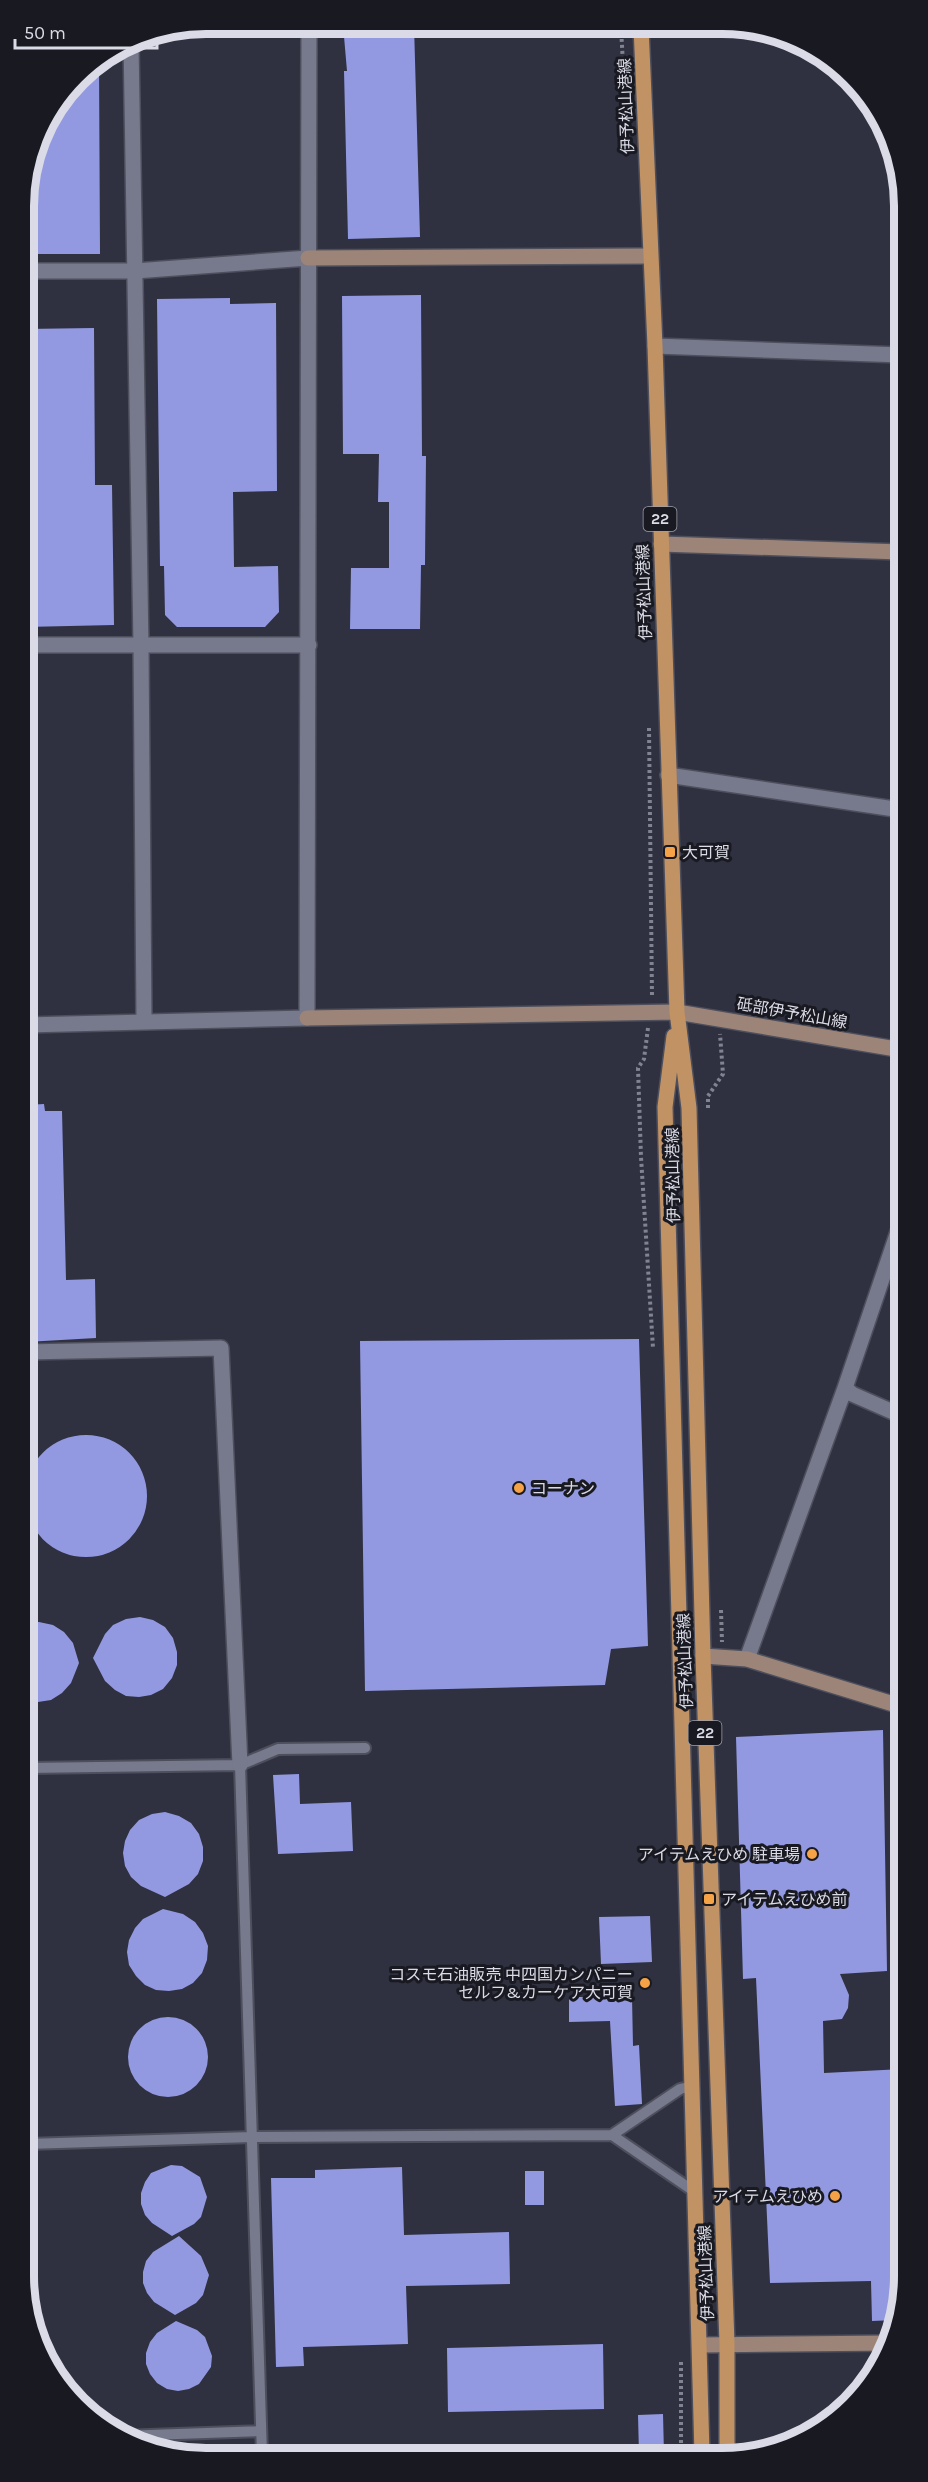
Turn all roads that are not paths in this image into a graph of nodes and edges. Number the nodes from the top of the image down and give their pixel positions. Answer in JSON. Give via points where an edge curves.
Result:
{"nodes":[{"id":1,"x":641,"y":34,"type":"edge"},
{"id":2,"x":309,"y":35,"type":"edge"},
{"id":3,"x":131,"y":52,"type":"edge"},
{"id":4,"x":650,"y":256,"type":"junction"},
{"id":5,"x":308,"y":258,"type":"junction"},
{"id":6,"x":35,"y":271,"type":"edge"},
{"id":7,"x":135,"y":271,"type":"junction"},
{"id":8,"x":655,"y":346,"type":"junction"},
{"id":9,"x":894,"y":355,"type":"edge"},
{"id":10,"x":661,"y":544,"type":"junction"},
{"id":11,"x":894,"y":552,"type":"edge"},
{"id":12,"x":35,"y":645,"type":"edge"},
{"id":13,"x":309,"y":645,"type":"junction"},
{"id":14,"x":141,"y":646,"type":"junction"},
{"id":15,"x":668,"y":774,"type":"junction"},
{"id":16,"x":894,"y":809,"type":"edge"},
{"id":17,"x":677,"y":1012,"type":"junction"},
{"id":18,"x":307,"y":1018,"type":"junction"},
{"id":19,"x":144,"y":1021,"type":"junction"},
{"id":20,"x":35,"y":1025,"type":"edge"},
{"id":21,"x":894,"y":1049,"type":"edge"},
{"id":22,"x":894,"y":1245,"type":"edge"},
{"id":23,"x":34,"y":1352,"type":"edge"},
{"id":24,"x":845,"y":1388,"type":"junction"},
{"id":25,"x":893,"y":1412,"type":"edge"},
{"id":26,"x":702,"y":1656,"type":"junction"},
{"id":27,"x":747,"y":1659,"type":"junction"},
{"id":28,"x":893,"y":1704,"type":"edge"},
{"id":29,"x":365,"y":1748,"type":"dead end"},
{"id":30,"x":240,"y":1765,"type":"junction"},
{"id":31,"x":34,"y":1768,"type":"edge"},
{"id":32,"x":693,"y":2086,"type":"junction"},
{"id":33,"x":612,"y":2135,"type":"junction"},
{"id":34,"x":252,"y":2136,"type":"junction"},
{"id":35,"x":34,"y":2144,"type":"edge"},
{"id":36,"x":695,"y":2192,"type":"junction"},
{"id":37,"x":879,"y":2343,"type":"edge"},
{"id":38,"x":726,"y":2344,"type":"junction"},
{"id":39,"x":700,"y":2345,"type":"junction"},
{"id":40,"x":261,"y":2431,"type":"junction"},
{"id":41,"x":144,"y":2435,"type":"edge"},
{"id":42,"x":728,"y":2447,"type":"edge"},
{"id":43,"x":262,"y":2448,"type":"edge"},
{"id":44,"x":702,"y":2448,"type":"edge"}],
"edges":[{"from":1,"to":4,"type":"main road","name":"伊予松山港線","number":"22"},
{"from":2,"to":5,"type":"street"},
{"from":3,"to":7,"type":"street"},
{"from":4,"to":5,"type":"street"},
{"from":4,"to":8,"type":"main road","name":"伊予松山港線","number":"22"},
{"from":5,"to":7,"type":"street"},
{"from":5,"to":13,"type":"street"},
{"from":6,"to":7,"type":"street"},
{"from":7,"to":14,"type":"street"},
{"from":8,"to":9,"type":"street"},
{"from":8,"to":10,"type":"main road","name":"伊予松山港線","number":"22"},
{"from":10,"to":11,"type":"street"},
{"from":10,"to":15,"type":"main road","name":"伊予松山港線","number":"22"},
{"from":12,"to":14,"type":"street"},
{"from":13,"to":14,"type":"street"},
{"from":13,"to":18,"type":"street"},
{"from":14,"to":19,"type":"street"},
{"from":15,"to":16,"type":"street"},
{"from":15,"to":17,"type":"main road","name":"伊予松山港線","number":"22"},
{"from":17,"to":18,"type":"street","name":"砥部伊予松山線"},
{"from":17,"to":21,"type":"street","name":"砥部伊予松山線"},
{"from":17,"to":26,"type":"main road","name":"伊予松山港線","number":"22","via":[[689,1108]]},
{"from":17,"to":32,"type":"main road","name":"伊予松山港線","number":"22","via":[[665,1107]]},
{"from":18,"to":19,"type":"street"},
{"from":19,"to":20,"type":"street"},
{"from":22,"to":24,"type":"street"},
{"from":23,"to":30,"type":"street","via":[[221,1348]]},
{"from":24,"to":25,"type":"street"},
{"from":24,"to":27,"type":"street"},
{"from":26,"to":27,"type":"street"},
{"from":26,"to":38,"type":"main road","name":"伊予松山港線","number":"22"},
{"from":27,"to":28,"type":"street"},
{"from":29,"to":30,"type":"lane","via":[[278,1749]]},
{"from":30,"to":31,"type":"lane"},
{"from":30,"to":34,"type":"lane"},
{"from":32,"to":33,"type":"lane","via":[[680,2090]]},
{"from":32,"to":36,"type":"main road","name":"伊予松山港線","number":"22"},
{"from":33,"to":34,"type":"lane"},
{"from":33,"to":36,"type":"lane"},
{"from":34,"to":35,"type":"lane"},
{"from":34,"to":40,"type":"lane"},
{"from":36,"to":39,"type":"main road","name":"伊予松山港線","number":"22"},
{"from":37,"to":38,"type":"street"},
{"from":38,"to":39,"type":"street"},
{"from":38,"to":42,"type":"main road","name":"伊予松山港線","number":"22"},
{"from":39,"to":44,"type":"main road","name":"伊予松山港線","number":"22"},
{"from":40,"to":41,"type":"lane"},
{"from":40,"to":43,"type":"lane"}]}
